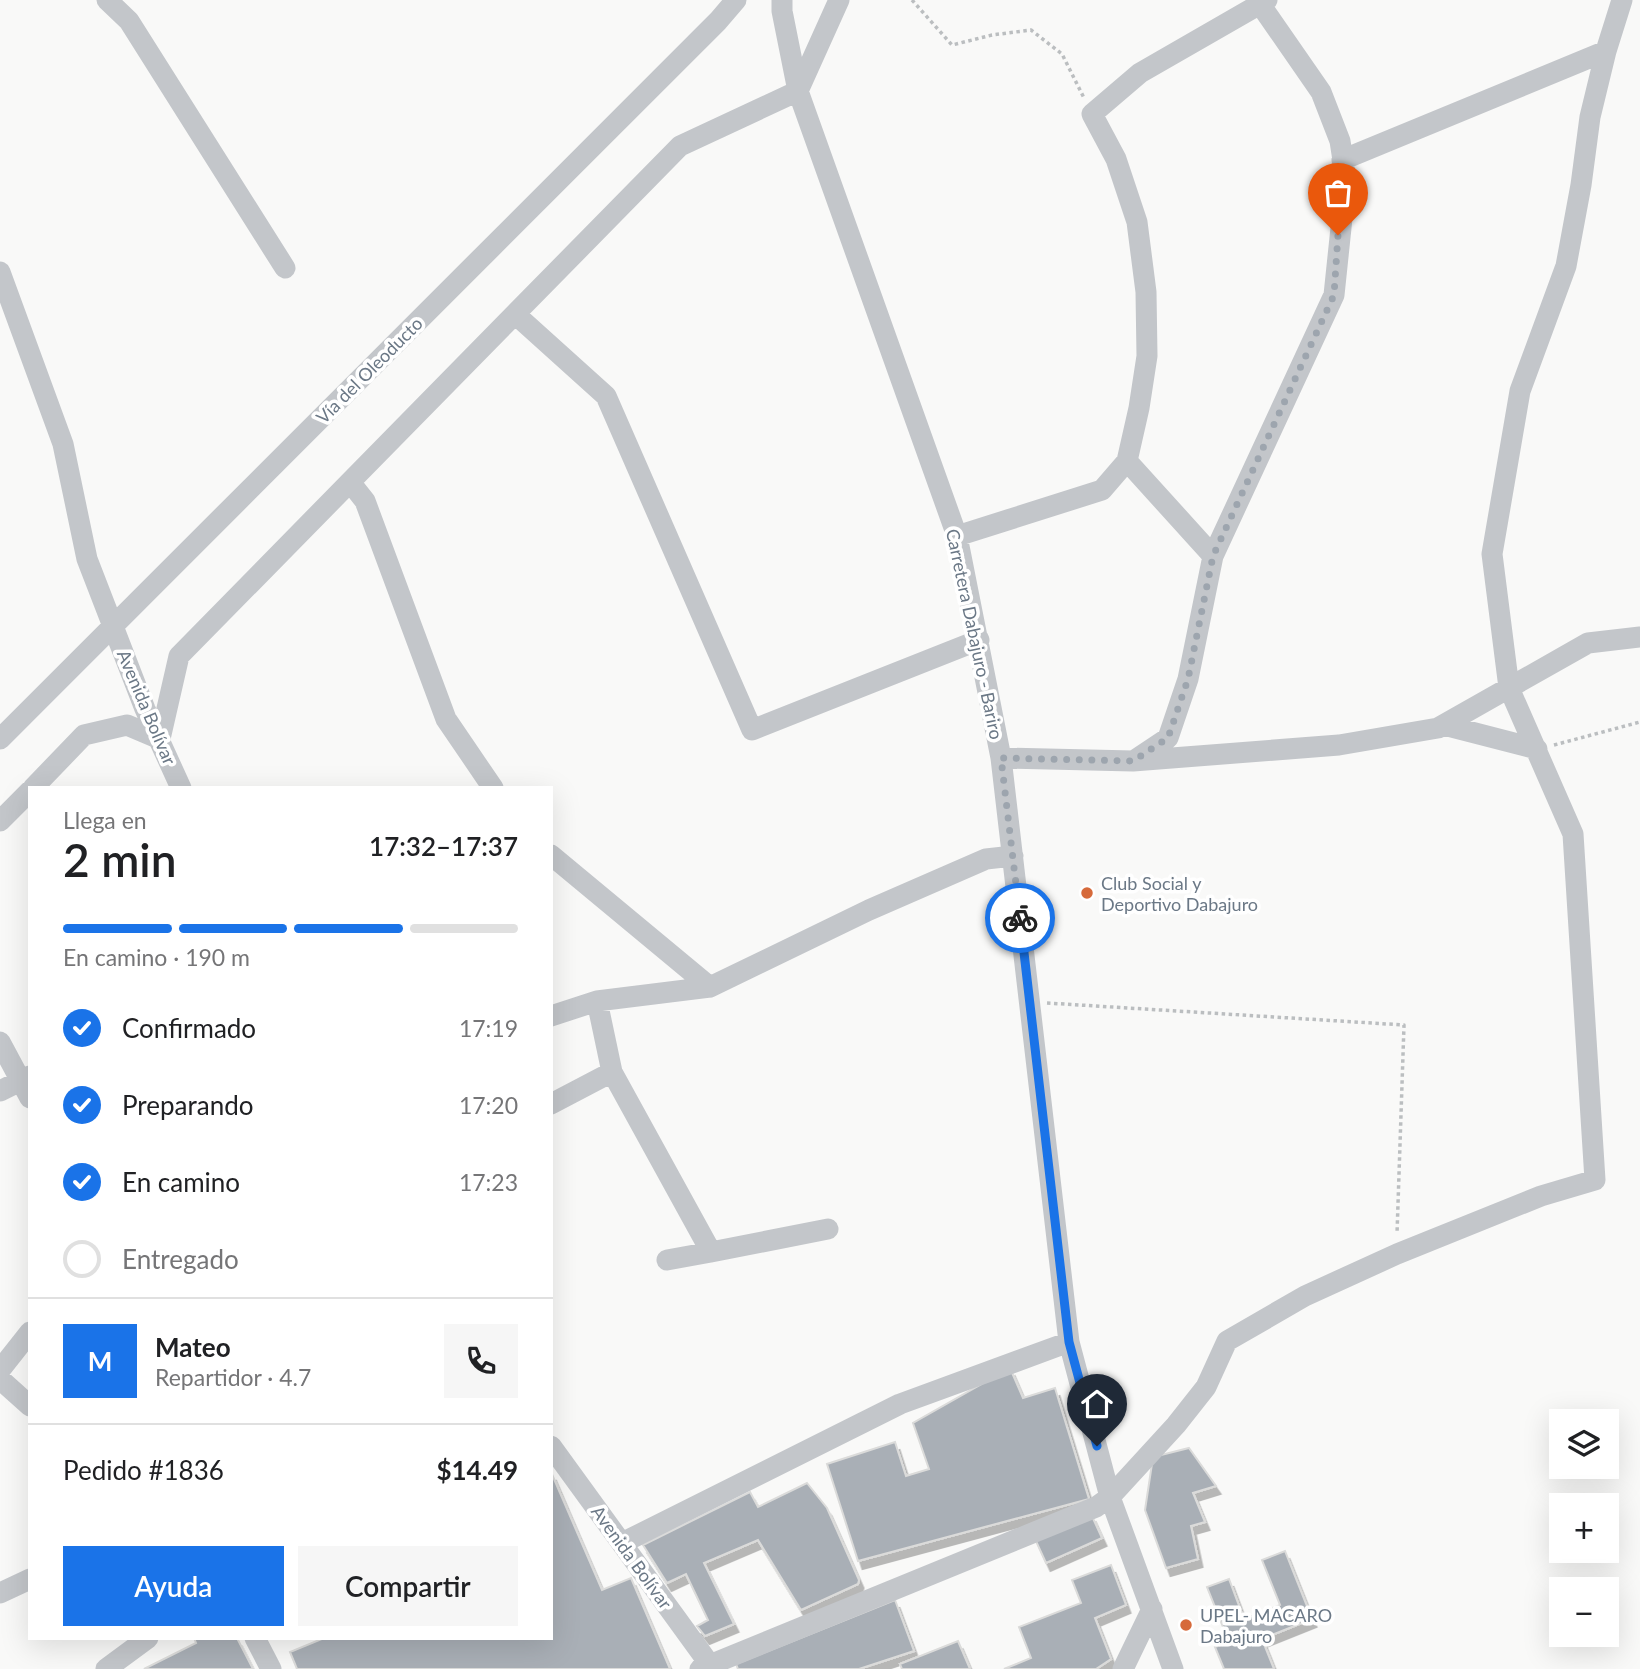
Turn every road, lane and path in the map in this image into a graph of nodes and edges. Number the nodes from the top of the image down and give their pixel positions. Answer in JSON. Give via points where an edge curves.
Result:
{"nodes":[{"id":1,"x":107,"y":0,"type":"edge"},
{"id":2,"x":736,"y":0,"type":"edge"},
{"id":3,"x":782,"y":0,"type":"edge"},
{"id":4,"x":839,"y":0,"type":"edge"},
{"id":5,"x":912,"y":0,"type":"edge"},
{"id":6,"x":1622,"y":0,"type":"edge"},
{"id":7,"x":1263,"y":2,"type":"edge"},
{"id":8,"x":1606,"y":51,"type":"junction"},
{"id":9,"x":798,"y":91,"type":"junction"},
{"id":10,"x":1093,"y":114,"type":"junction"},
{"id":11,"x":1342,"y":160,"type":"junction"},
{"id":12,"x":285,"y":268,"type":"dead end"},
{"id":13,"x":0,"y":272,"type":"edge"},
{"id":14,"x":515,"y":314,"type":"junction"},
{"id":15,"x":1127,"y":461,"type":"junction"},
{"id":16,"x":350,"y":482,"type":"junction"},
{"id":17,"x":957,"y":536,"type":"junction"},
{"id":18,"x":1213,"y":556,"type":"junction"},
{"id":19,"x":113,"y":626,"type":"junction"},
{"id":20,"x":1640,"y":637,"type":"edge"},
{"id":21,"x":979,"y":640,"type":"junction"},
{"id":22,"x":1509,"y":688,"type":"junction"},
{"id":23,"x":1640,"y":722,"type":"edge"},
{"id":24,"x":1444,"y":725,"type":"junction"},
{"id":25,"x":0,"y":738,"type":"edge"},
{"id":26,"x":160,"y":739,"type":"junction"},
{"id":27,"x":1537,"y":750,"type":"junction"},
{"id":28,"x":1001,"y":758,"type":"junction"},
{"id":29,"x":1133,"y":761,"type":"junction"},
{"id":30,"x":34,"y":786,"type":"edge"},
{"id":31,"x":180,"y":786,"type":"edge"},
{"id":32,"x":492,"y":786,"type":"edge"},
{"id":33,"x":28,"y":792,"type":"edge"},
{"id":34,"x":0,"y":821,"type":"edge"},
{"id":35,"x":1013,"y":856,"type":"junction"},
{"id":36,"x":553,"y":857,"type":"edge"},
{"id":37,"x":710,"y":987,"type":"junction"},
{"id":38,"x":597,"y":1001,"type":"junction"},
{"id":39,"x":1030,"y":1002,"type":"junction"},
{"id":40,"x":553,"y":1015,"type":"edge"},
{"id":41,"x":0,"y":1042,"type":"edge"},
{"id":42,"x":612,"y":1072,"type":"junction"},
{"id":43,"x":27,"y":1085,"type":"edge"},
{"id":44,"x":0,"y":1091,"type":"edge"},
{"id":45,"x":553,"y":1103,"type":"edge"},
{"id":46,"x":828,"y":1229,"type":"dead end"},
{"id":47,"x":711,"y":1252,"type":"junction"},
{"id":48,"x":1397,"y":1254,"type":"junction"},
{"id":49,"x":667,"y":1260,"type":"dead end"},
{"id":50,"x":28,"y":1335,"type":"edge"},
{"id":51,"x":1069,"y":1342,"type":"junction"},
{"id":52,"x":0,"y":1370,"type":"edge"},
{"id":53,"x":0,"y":1379,"type":"edge"},
{"id":54,"x":28,"y":1404,"type":"edge"},
{"id":55,"x":553,"y":1449,"type":"edge"},
{"id":56,"x":1110,"y":1497,"type":"junction"},
{"id":57,"x":622,"y":1543,"type":"junction"},
{"id":58,"x":28,"y":1580,"type":"edge"},
{"id":59,"x":0,"y":1593,"type":"edge"},
{"id":60,"x":1152,"y":1609,"type":"junction"},
{"id":61,"x":145,"y":1640,"type":"edge"},
{"id":62,"x":256,"y":1640,"type":"edge"},
{"id":63,"x":708,"y":1667,"type":"edge"},
{"id":64,"x":106,"y":1669,"type":"edge"},
{"id":65,"x":271,"y":1669,"type":"edge"},
{"id":66,"x":1123,"y":1669,"type":"edge"},
{"id":67,"x":1173,"y":1669,"type":"edge"}],
"edges":[{"from":1,"to":12,"type":"street","via":[[129,21]]},
{"from":2,"to":19,"type":"street","name":"Vía del Oleoducto"},
{"from":3,"to":9,"type":"street","name":"Carretera Dabajuro - Bariro"},
{"from":4,"to":9,"type":"street"},
{"from":5,"to":10,"type":"path","via":[[952,45],[1031,30],[1062,54]]},
{"from":6,"to":8,"type":"street"},
{"from":7,"to":10,"type":"street","via":[[1140,73]]},
{"from":7,"to":11,"type":"street","via":[[1321,92],[1340,141]]},
{"from":8,"to":11,"type":"street"},
{"from":8,"to":22,"type":"street","via":[[1590,117],[1566,266],[1520,391],[1492,554]]},
{"from":9,"to":14,"type":"street","via":[[680,146]]},
{"from":9,"to":17,"type":"street","name":"Carretera Dabajuro - Bariro"},
{"from":10,"to":15,"type":"street","via":[[1116,159],[1137,222],[1146,292],[1146,356]]},
{"from":11,"to":18,"type":"street","via":[[1346,180],[1334,295]]},
{"from":13,"to":19,"type":"street","name":"Avenida Bolívar","via":[[63,444],[87,559]]},
{"from":14,"to":16,"type":"street"},
{"from":14,"to":21,"type":"street","via":[[606,396],[752,730]]},
{"from":15,"to":17,"type":"street","via":[[1102,489]]},
{"from":15,"to":18,"type":"street"},
{"from":16,"to":26,"type":"street","via":[[179,656]]},
{"from":16,"to":32,"type":"street","via":[[365,501],[446,719]]},
{"from":17,"to":21,"type":"street","name":"Carretera Dabajuro - Bariro"},
{"from":18,"to":29,"type":"street","via":[[1188,679],[1168,738]]},
{"from":19,"to":25,"type":"street","name":"Vía del Oleoducto"},
{"from":19,"to":26,"type":"street","name":"Avenida Bolívar"},
{"from":20,"to":22,"type":"street","via":[[1588,643]]},
{"from":21,"to":28,"type":"street","name":"Carretera Dabajuro - Bariro"},
{"from":22,"to":24,"type":"street"},
{"from":22,"to":27,"type":"street"},
{"from":23,"to":27,"type":"path"},
{"from":24,"to":27,"type":"street"},
{"from":24,"to":29,"type":"street","via":[[1339,745]]},
{"from":26,"to":30,"type":"street","via":[[127,725],[84,736]]},
{"from":26,"to":31,"type":"street","name":"Avenida Bolívar"},
{"from":27,"to":48,"type":"street","via":[[1573,834],[1595,1180],[1541,1196]]},
{"from":28,"to":29,"type":"street"},
{"from":28,"to":35,"type":"street","name":"Carretera Dabajuro - Bariro"},
{"from":33,"to":34,"type":"street"},
{"from":35,"to":37,"type":"street","via":[[974,864]]},
{"from":35,"to":39,"type":"street","name":"Carretera Dabajuro - Bariro"},
{"from":36,"to":37,"type":"street"},
{"from":37,"to":38,"type":"street"},
{"from":38,"to":40,"type":"street"},
{"from":38,"to":42,"type":"street"},
{"from":39,"to":48,"type":"path","via":[[1404,1025]]},
{"from":39,"to":51,"type":"street","name":"Carretera Dabajuro - Bariro"},
{"from":41,"to":43,"type":"street"},
{"from":42,"to":45,"type":"street"},
{"from":42,"to":47,"type":"street"},
{"from":43,"to":44,"type":"street"},
{"from":46,"to":47,"type":"street"},
{"from":47,"to":49,"type":"street"},
{"from":48,"to":56,"type":"street","via":[[1305,1296],[1227,1340],[1206,1387]]},
{"from":50,"to":52,"type":"street"},
{"from":51,"to":56,"type":"street","name":"Carretera Dabajuro - Bariro"},
{"from":51,"to":57,"type":"street","via":[[900,1404]]},
{"from":53,"to":54,"type":"street"},
{"from":55,"to":57,"type":"street","name":"Avenida Bolívar"},
{"from":56,"to":60,"type":"street","name":"Carretera Dabajuro - Bariro"},
{"from":56,"to":63,"type":"street","via":[[1096,1507]]},
{"from":57,"to":63,"type":"street","name":"Avenida Bolívar"},
{"from":58,"to":59,"type":"street"},
{"from":60,"to":66,"type":"street"},
{"from":60,"to":67,"type":"street","name":"Carretera Dabajuro - Bariro"},
{"from":61,"to":64,"type":"street"},
{"from":62,"to":65,"type":"street"}]}
